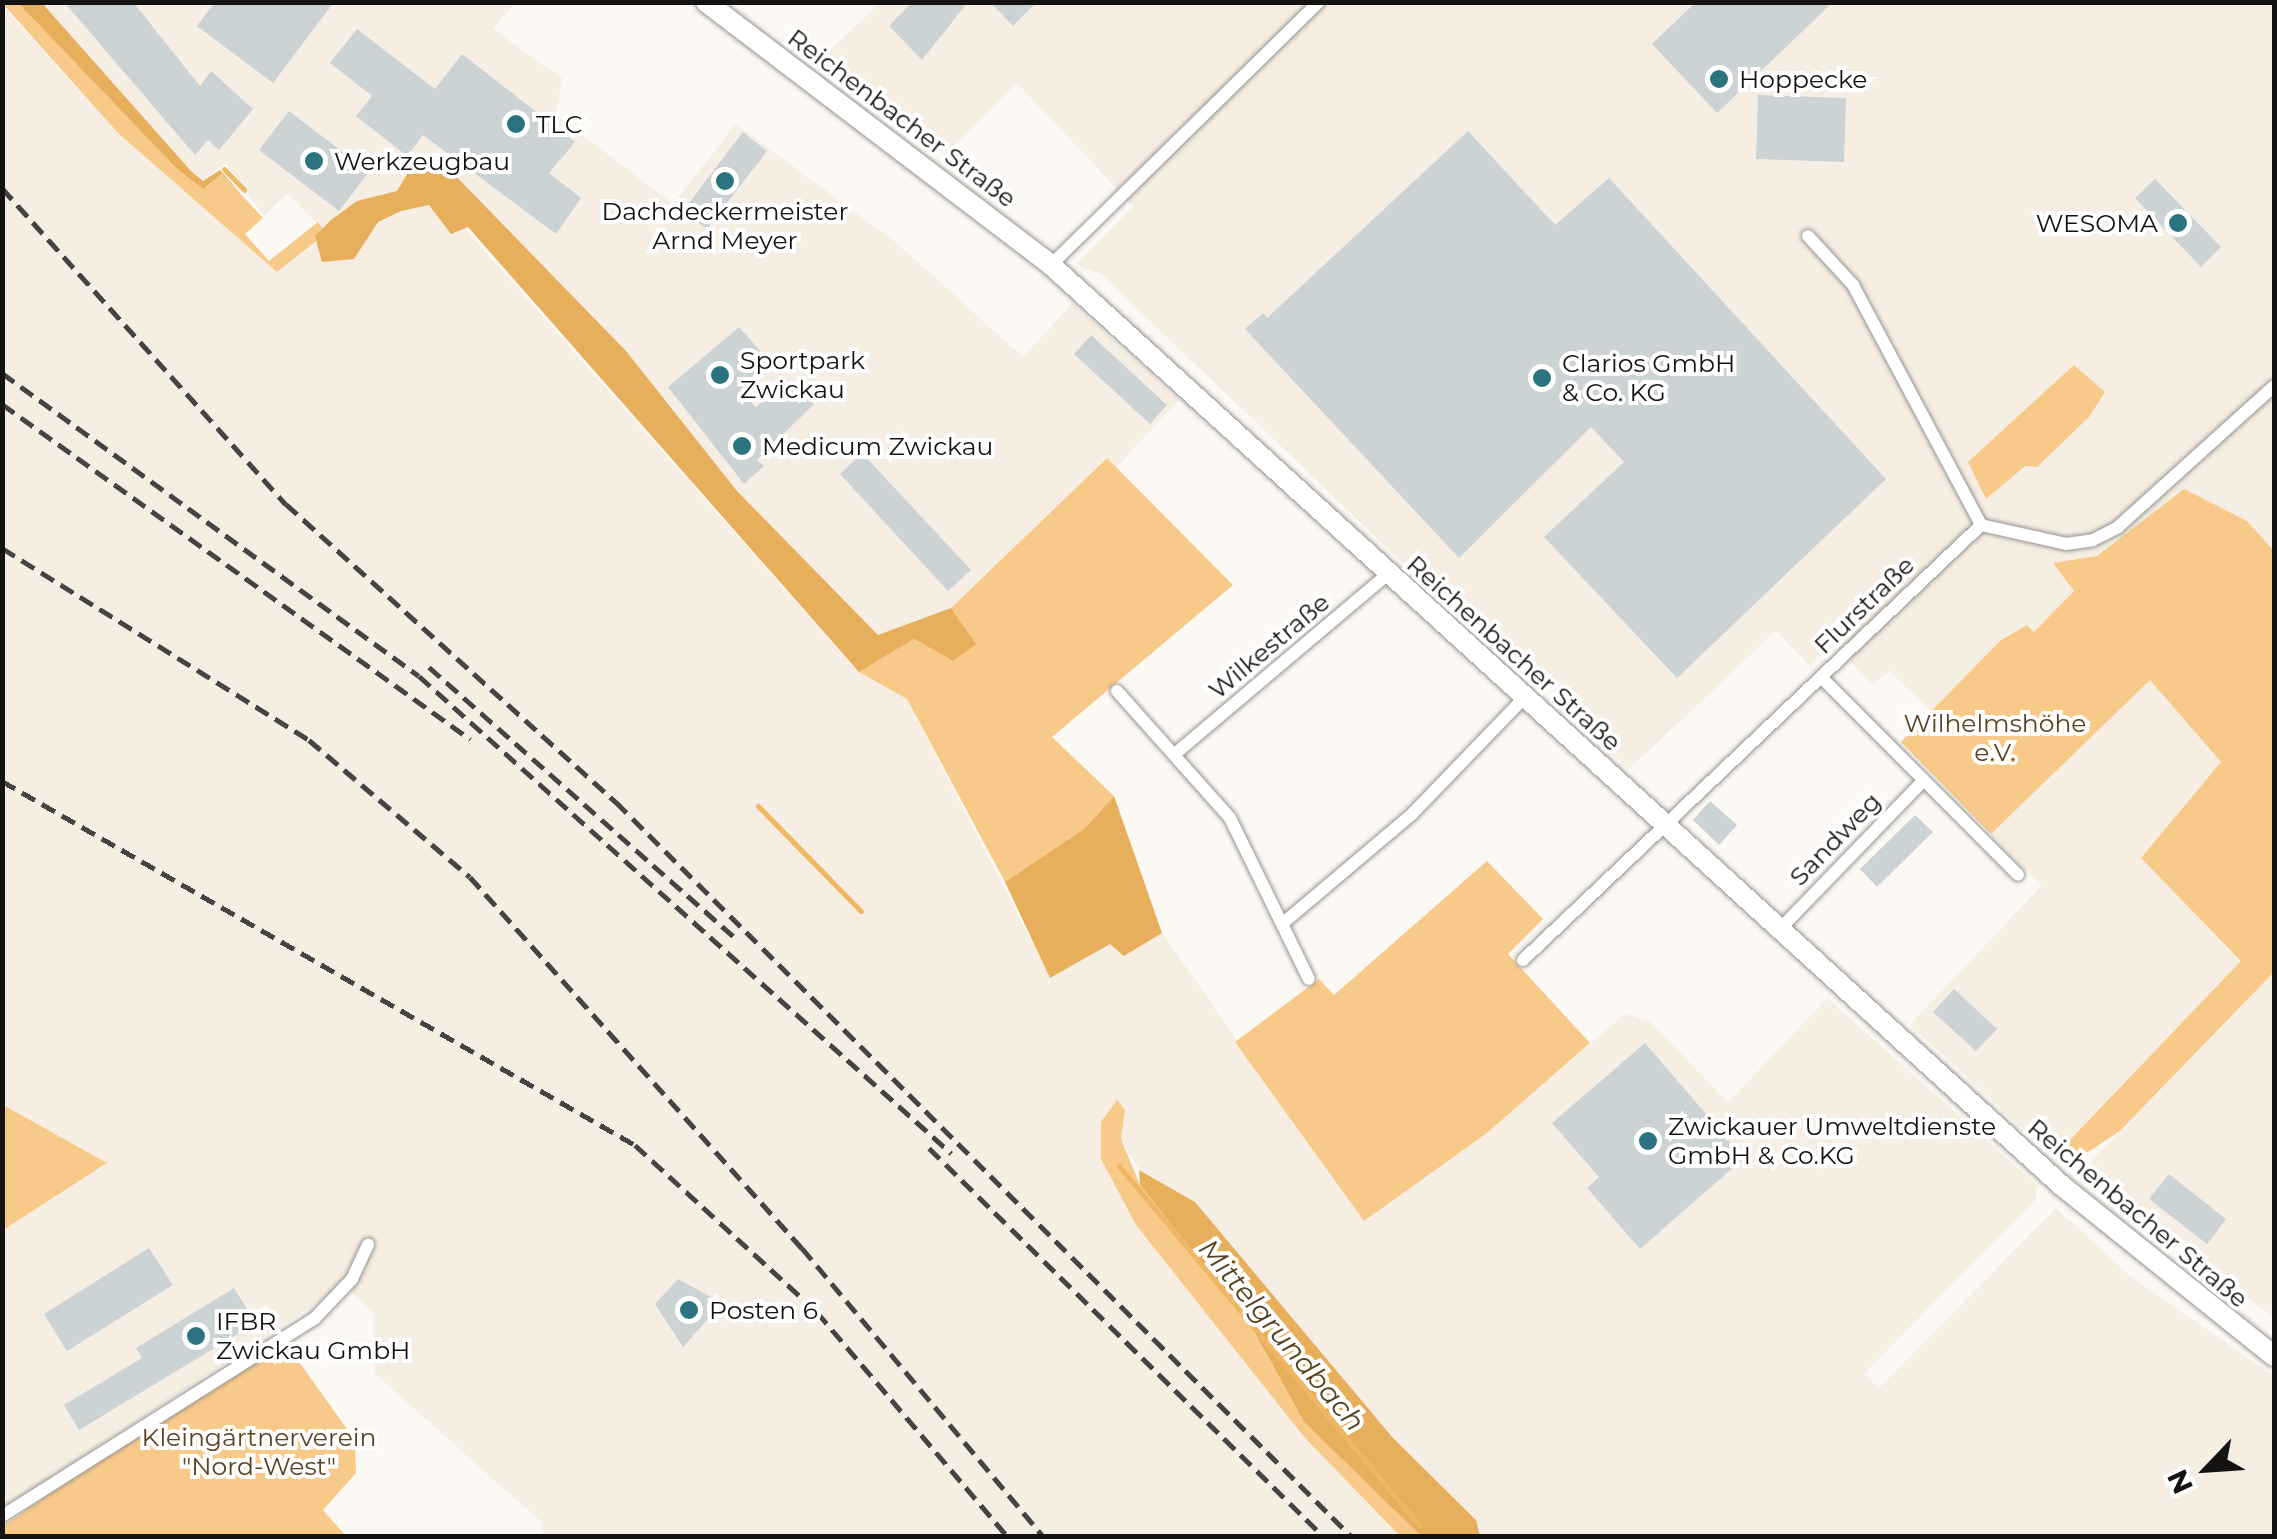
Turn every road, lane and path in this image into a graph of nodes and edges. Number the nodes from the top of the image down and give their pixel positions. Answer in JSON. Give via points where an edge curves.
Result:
{"nodes":[{"id":1,"x":706,"y":2,"type":"edge"},
{"id":2,"x":1320,"y":2,"type":"edge"},
{"id":3,"x":1808,"y":236,"type":"dead end"},
{"id":4,"x":1050,"y":265,"type":"junction"},
{"id":5,"x":2274,"y":386,"type":"edge"},
{"id":6,"x":1981,"y":524,"type":"junction"},
{"id":7,"x":1389,"y":573,"type":"junction"},
{"id":8,"x":1821,"y":677,"type":"junction"},
{"id":9,"x":1117,"y":691,"type":"dead end"},
{"id":10,"x":1525,"y":697,"type":"junction"},
{"id":11,"x":1176,"y":753,"type":"junction"},
{"id":12,"x":1923,"y":782,"type":"junction"},
{"id":13,"x":1665,"y":824,"type":"junction"},
{"id":14,"x":2018,"y":875,"type":"dead end"},
{"id":15,"x":1282,"y":924,"type":"junction"},
{"id":16,"x":1780,"y":929,"type":"junction"},
{"id":17,"x":1523,"y":960,"type":"dead end"},
{"id":18,"x":1310,"y":979,"type":"dead end"},
{"id":19,"x":368,"y":1245,"type":"dead end"},
{"id":20,"x":2274,"y":1356,"type":"edge"},
{"id":21,"x":2,"y":1516,"type":"edge"}],
"edges":[{"from":1,"to":4,"type":"main road","name":"Reichenbacher Straße"},
{"from":2,"to":4,"type":"street"},
{"from":3,"to":6,"type":"street","via":[[1853,285]]},
{"from":4,"to":7,"type":"main road","name":"Reichenbacher Straße"},
{"from":5,"to":6,"type":"street","via":[[2118,527],[2093,540],[2066,544]]},
{"from":6,"to":8,"type":"street","name":"Flurstraße"},
{"from":7,"to":10,"type":"main road","name":"Reichenbacher Straße"},
{"from":7,"to":11,"type":"street","name":"Wilkestraße"},
{"from":8,"to":12,"type":"street"},
{"from":8,"to":13,"type":"street","name":"Flurstraße"},
{"from":9,"to":11,"type":"street"},
{"from":10,"to":13,"type":"main road","name":"Reichenbacher Straße"},
{"from":10,"to":15,"type":"street","via":[[1412,814]]},
{"from":11,"to":15,"type":"street","via":[[1230,818]]},
{"from":12,"to":14,"type":"street"},
{"from":12,"to":16,"type":"street","name":"Sandweg"},
{"from":13,"to":16,"type":"main road","name":"Reichenbacher Straße"},
{"from":13,"to":17,"type":"street","name":"Flurstraße"},
{"from":15,"to":18,"type":"street"},
{"from":16,"to":20,"type":"main road","name":"Reichenbacher Straße","via":[[2115,1232]]},
{"from":19,"to":21,"type":"street","via":[[352,1279],[316,1318]]}]}
